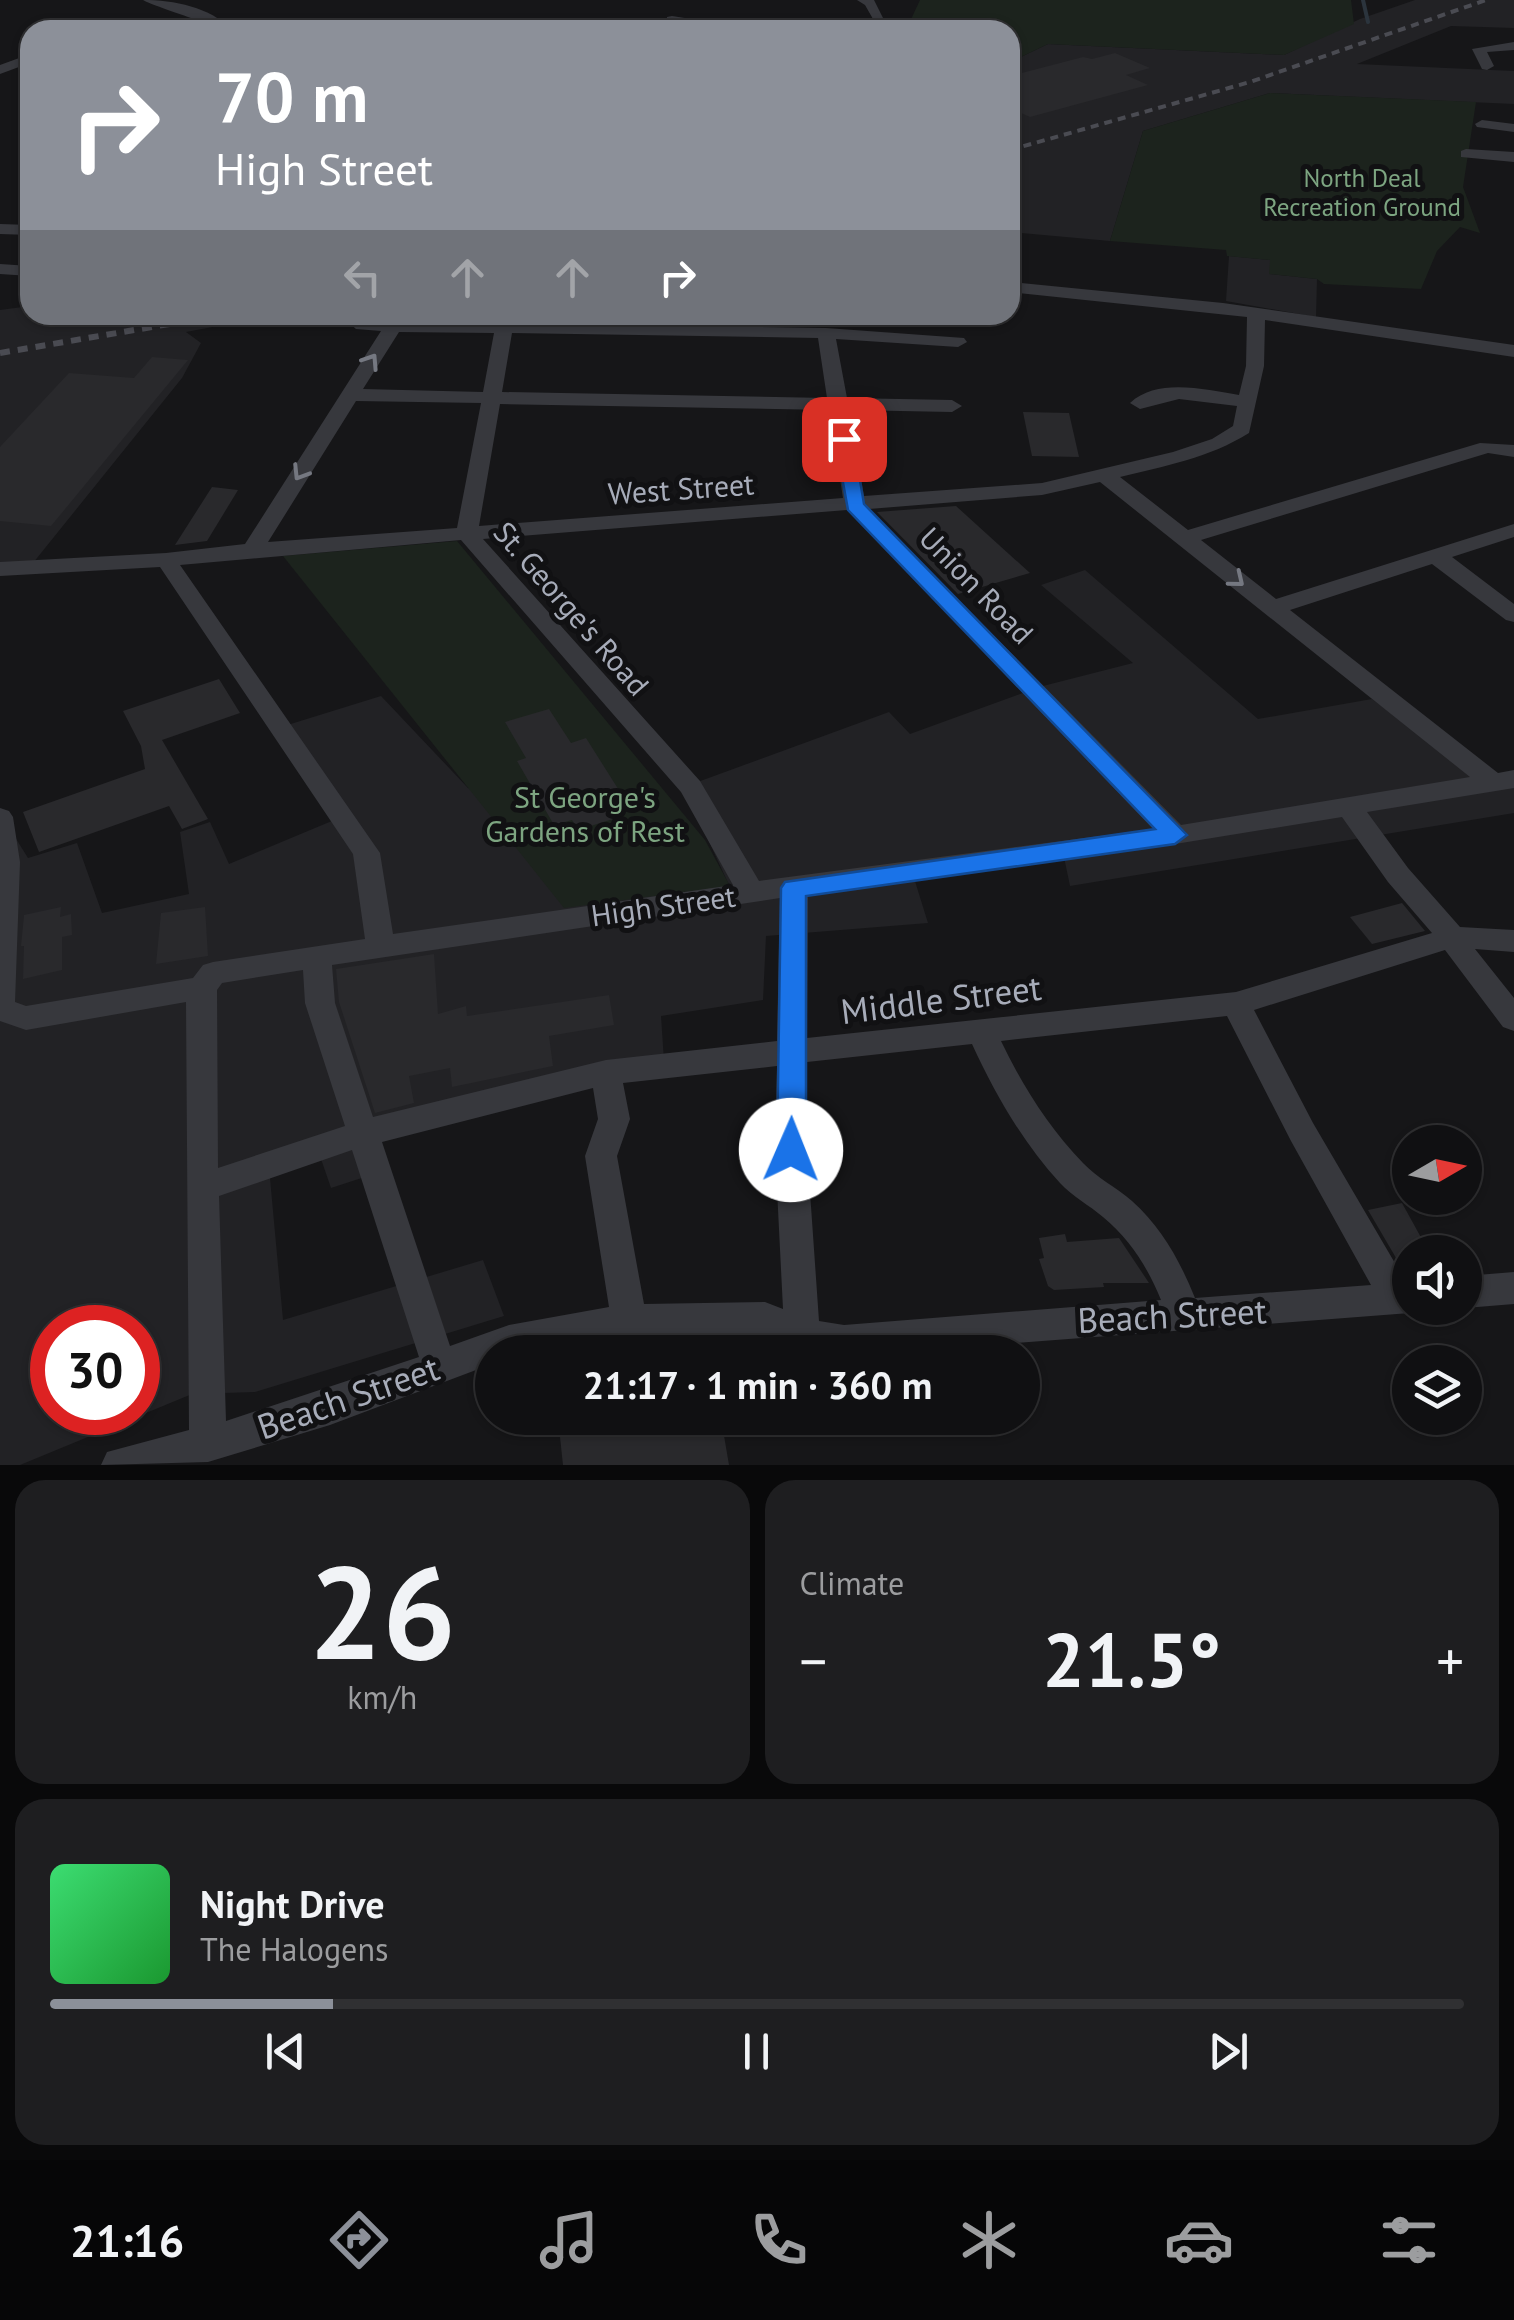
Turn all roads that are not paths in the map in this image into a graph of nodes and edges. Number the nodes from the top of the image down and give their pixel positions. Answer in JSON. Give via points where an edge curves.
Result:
{"nodes":[{"id":1,"x":150,"y":0,"type":"edge"},
{"id":2,"x":863,"y":0,"type":"edge"},
{"id":3,"x":224,"y":7,"type":"dead end"},
{"id":4,"x":208,"y":16,"type":"junction"},
{"id":5,"x":213,"y":20,"type":"edge"},
{"id":6,"x":880,"y":20,"type":"edge"},
{"id":7,"x":1514,"y":46,"type":"edge"},
{"id":8,"x":1487,"y":66,"type":"dead end"},
{"id":9,"x":1482,"y":124,"type":"dead end"},
{"id":10,"x":1514,"y":128,"type":"edge"},
{"id":11,"x":1466,"y":154,"type":"dead end"},
{"id":12,"x":1514,"y":156,"type":"edge"},
{"id":13,"x":1020,"y":289,"type":"edge"},
{"id":14,"x":1256,"y":314,"type":"junction"},
{"id":15,"x":388,"y":325,"type":"edge"},
{"id":16,"x":613,"y":325,"type":"edge"},
{"id":17,"x":686,"y":325,"type":"edge"},
{"id":18,"x":394,"y":326,"type":"junction"},
{"id":19,"x":504,"y":327,"type":"junction"},
{"id":20,"x":826,"y":333,"type":"junction"},
{"id":21,"x":958,"y":342,"type":"dead end"},
{"id":22,"x":1514,"y":351,"type":"edge"},
{"id":23,"x":349,"y":395,"type":"junction"},
{"id":24,"x":491,"y":398,"type":"junction"},
{"id":25,"x":1248,"y":402,"type":"junction"},
{"id":26,"x":838,"y":404,"type":"junction"},
{"id":27,"x":952,"y":406,"type":"dead end"},
{"id":28,"x":1133,"y":406,"type":"dead end"},
{"id":29,"x":1514,"y":451,"type":"edge"},
{"id":30,"x":1106,"y":476,"type":"junction"},
{"id":31,"x":855,"y":506,"type":"junction"},
{"id":32,"x":1514,"y":530,"type":"edge"},
{"id":33,"x":467,"y":534,"type":"junction"},
{"id":34,"x":1185,"y":538,"type":"junction"},
{"id":35,"x":252,"y":550,"type":"junction"},
{"id":36,"x":1434,"y":554,"type":"junction"},
{"id":37,"x":166,"y":560,"type":"junction"},
{"id":38,"x":0,"y":569,"type":"edge"},
{"id":39,"x":1272,"y":608,"type":"junction"},
{"id":40,"x":1514,"y":615,"type":"edge"},
{"id":41,"x":1503,"y":781,"type":"edge"},
{"id":42,"x":1348,"y":806,"type":"junction"},
{"id":43,"x":0,"y":816,"type":"edge"},
{"id":44,"x":1175,"y":835,"type":"junction"},
{"id":45,"x":794,"y":888,"type":"junction"},
{"id":46,"x":752,"y":892,"type":"junction"},
{"id":47,"x":1452,"y":936,"type":"junction"},
{"id":48,"x":1514,"y":941,"type":"edge"},
{"id":49,"x":381,"y":946,"type":"junction"},
{"id":50,"x":317,"y":956,"type":"junction"},
{"id":51,"x":202,"y":988,"type":"junction"},
{"id":52,"x":1236,"y":1004,"type":"junction"},
{"id":53,"x":0,"y":1009,"type":"edge"},
{"id":54,"x":1514,"y":1019,"type":"edge"},
{"id":55,"x":982,"y":1031,"type":"junction"},
{"id":56,"x":792,"y":1054,"type":"junction"},
{"id":57,"x":606,"y":1072,"type":"junction"},
{"id":58,"x":364,"y":1134,"type":"junction"},
{"id":59,"x":202,"y":1187,"type":"junction"},
{"id":60,"x":1392,"y":1280,"type":"edge"},
{"id":61,"x":1514,"y":1288,"type":"edge"},
{"id":62,"x":1482,"y":1291,"type":"edge"},
{"id":63,"x":1392,"y":1299,"type":"edge"},
{"id":64,"x":1184,"y":1316,"type":"junction"},
{"id":65,"x":629,"y":1320,"type":"junction"},
{"id":66,"x":802,"y":1334,"type":"junction"},
{"id":67,"x":439,"y":1365,"type":"junction"},
{"id":68,"x":208,"y":1444,"type":"junction"},
{"id":69,"x":120,"y":1465,"type":"edge"}],
"edges":[{"from":1,"to":4,"type":"street"},
{"from":2,"to":6,"type":"street"},
{"from":3,"to":4,"type":"street"},
{"from":4,"to":5,"type":"street"},
{"from":7,"to":8,"type":"street","via":[[1479,49]]},
{"from":9,"to":10,"type":"street"},
{"from":11,"to":12,"type":"street"},
{"from":13,"to":14,"type":"street"},
{"from":14,"to":22,"type":"street"},
{"from":14,"to":25,"type":"street","name":"West Street"},
{"from":15,"to":18,"type":"street"},
{"from":16,"to":19,"type":"street"},
{"from":17,"to":20,"type":"street"},
{"from":18,"to":19,"type":"street"},
{"from":23,"to":18,"type":"street","one_way":true},
{"from":19,"to":24,"type":"street","name":"St. George's Road"},
{"from":20,"to":21,"type":"street"},
{"from":20,"to":26,"type":"street"},
{"from":23,"to":24,"type":"street"},
{"from":23,"to":35,"type":"street","one_way":true},
{"from":24,"to":26,"type":"street"},
{"from":24,"to":33,"type":"street","name":"St. George's Road"},
{"from":25,"to":28,"type":"street","via":[[1173,392]]},
{"from":25,"to":30,"type":"street","name":"West Street","via":[[1242,429],[1220,443]]},
{"from":26,"to":27,"type":"street"},
{"from":26,"to":31,"type":"street"},
{"from":29,"to":34,"type":"street","via":[[1488,447]]},
{"from":30,"to":31,"type":"street","name":"West Street","via":[[1042,489]]},
{"from":30,"to":34,"type":"street"},
{"from":31,"to":33,"type":"street","name":"West Street"},
{"from":31,"to":44,"type":"street","name":"Union Road"},
{"from":32,"to":36,"type":"street"},
{"from":33,"to":35,"type":"street","name":"West Street"},
{"from":33,"to":46,"type":"street","name":"St. George's Road","via":[[690,787]]},
{"from":34,"to":39,"type":"street","one_way":true},
{"from":35,"to":37,"type":"street","name":"West Street"},
{"from":36,"to":39,"type":"street"},
{"from":36,"to":40,"type":"street"},
{"from":37,"to":38,"type":"street","name":"West Street"},
{"from":37,"to":49,"type":"street","via":[[366,852]]},
{"from":39,"to":41,"type":"street"},
{"from":41,"to":42,"type":"street","name":"High Street"},
{"from":42,"to":44,"type":"street","name":"High Street"},
{"from":42,"to":47,"type":"street"},
{"from":43,"to":53,"type":"street","via":[[6,862]]},
{"from":44,"to":45,"type":"street","name":"High Street"},
{"from":45,"to":46,"type":"street","name":"High Street"},
{"from":45,"to":56,"type":"street"},
{"from":46,"to":49,"type":"street","name":"High Street"},
{"from":47,"to":48,"type":"street","name":"Middle Street"},
{"from":47,"to":52,"type":"street","name":"Middle Street"},
{"from":47,"to":54,"type":"street"},
{"from":49,"to":50,"type":"street","name":"High Street"},
{"from":50,"to":51,"type":"street","name":"High Street","via":[[214,973]]},
{"from":50,"to":58,"type":"street","via":[[320,1003]]},
{"from":51,"to":53,"type":"street","name":"High Street","via":[[26,1018]]},
{"from":51,"to":59,"type":"street"},
{"from":52,"to":55,"type":"street","name":"Middle Street"},
{"from":52,"to":60,"type":"street","via":[[1302,1132]]},
{"from":55,"to":56,"type":"street","name":"Middle Street"},
{"from":55,"to":64,"type":"street","via":[[1030,1122],[1075,1178],[1121,1211],[1165,1262]]},
{"from":56,"to":57,"type":"street","name":"Middle Street"},
{"from":56,"to":66,"type":"street"},
{"from":57,"to":58,"type":"street","name":"Middle Street"},
{"from":57,"to":65,"type":"street","via":[[614,1120],[601,1156]]},
{"from":58,"to":59,"type":"street","name":"Middle Street"},
{"from":58,"to":67,"type":"street"},
{"from":59,"to":68,"type":"street"},
{"from":61,"to":62,"type":"street"},
{"from":63,"to":64,"type":"street","name":"Beach Street"},
{"from":64,"to":66,"type":"street","name":"Beach Street","via":[[844,1341]]},
{"from":65,"to":66,"type":"street","name":"Beach Street","via":[[765,1318]]},
{"from":65,"to":67,"type":"street","name":"Beach Street","via":[[509,1341]]},
{"from":67,"to":68,"type":"street","name":"Beach Street"},
{"from":68,"to":69,"type":"street","name":"Beach Street"}]}
